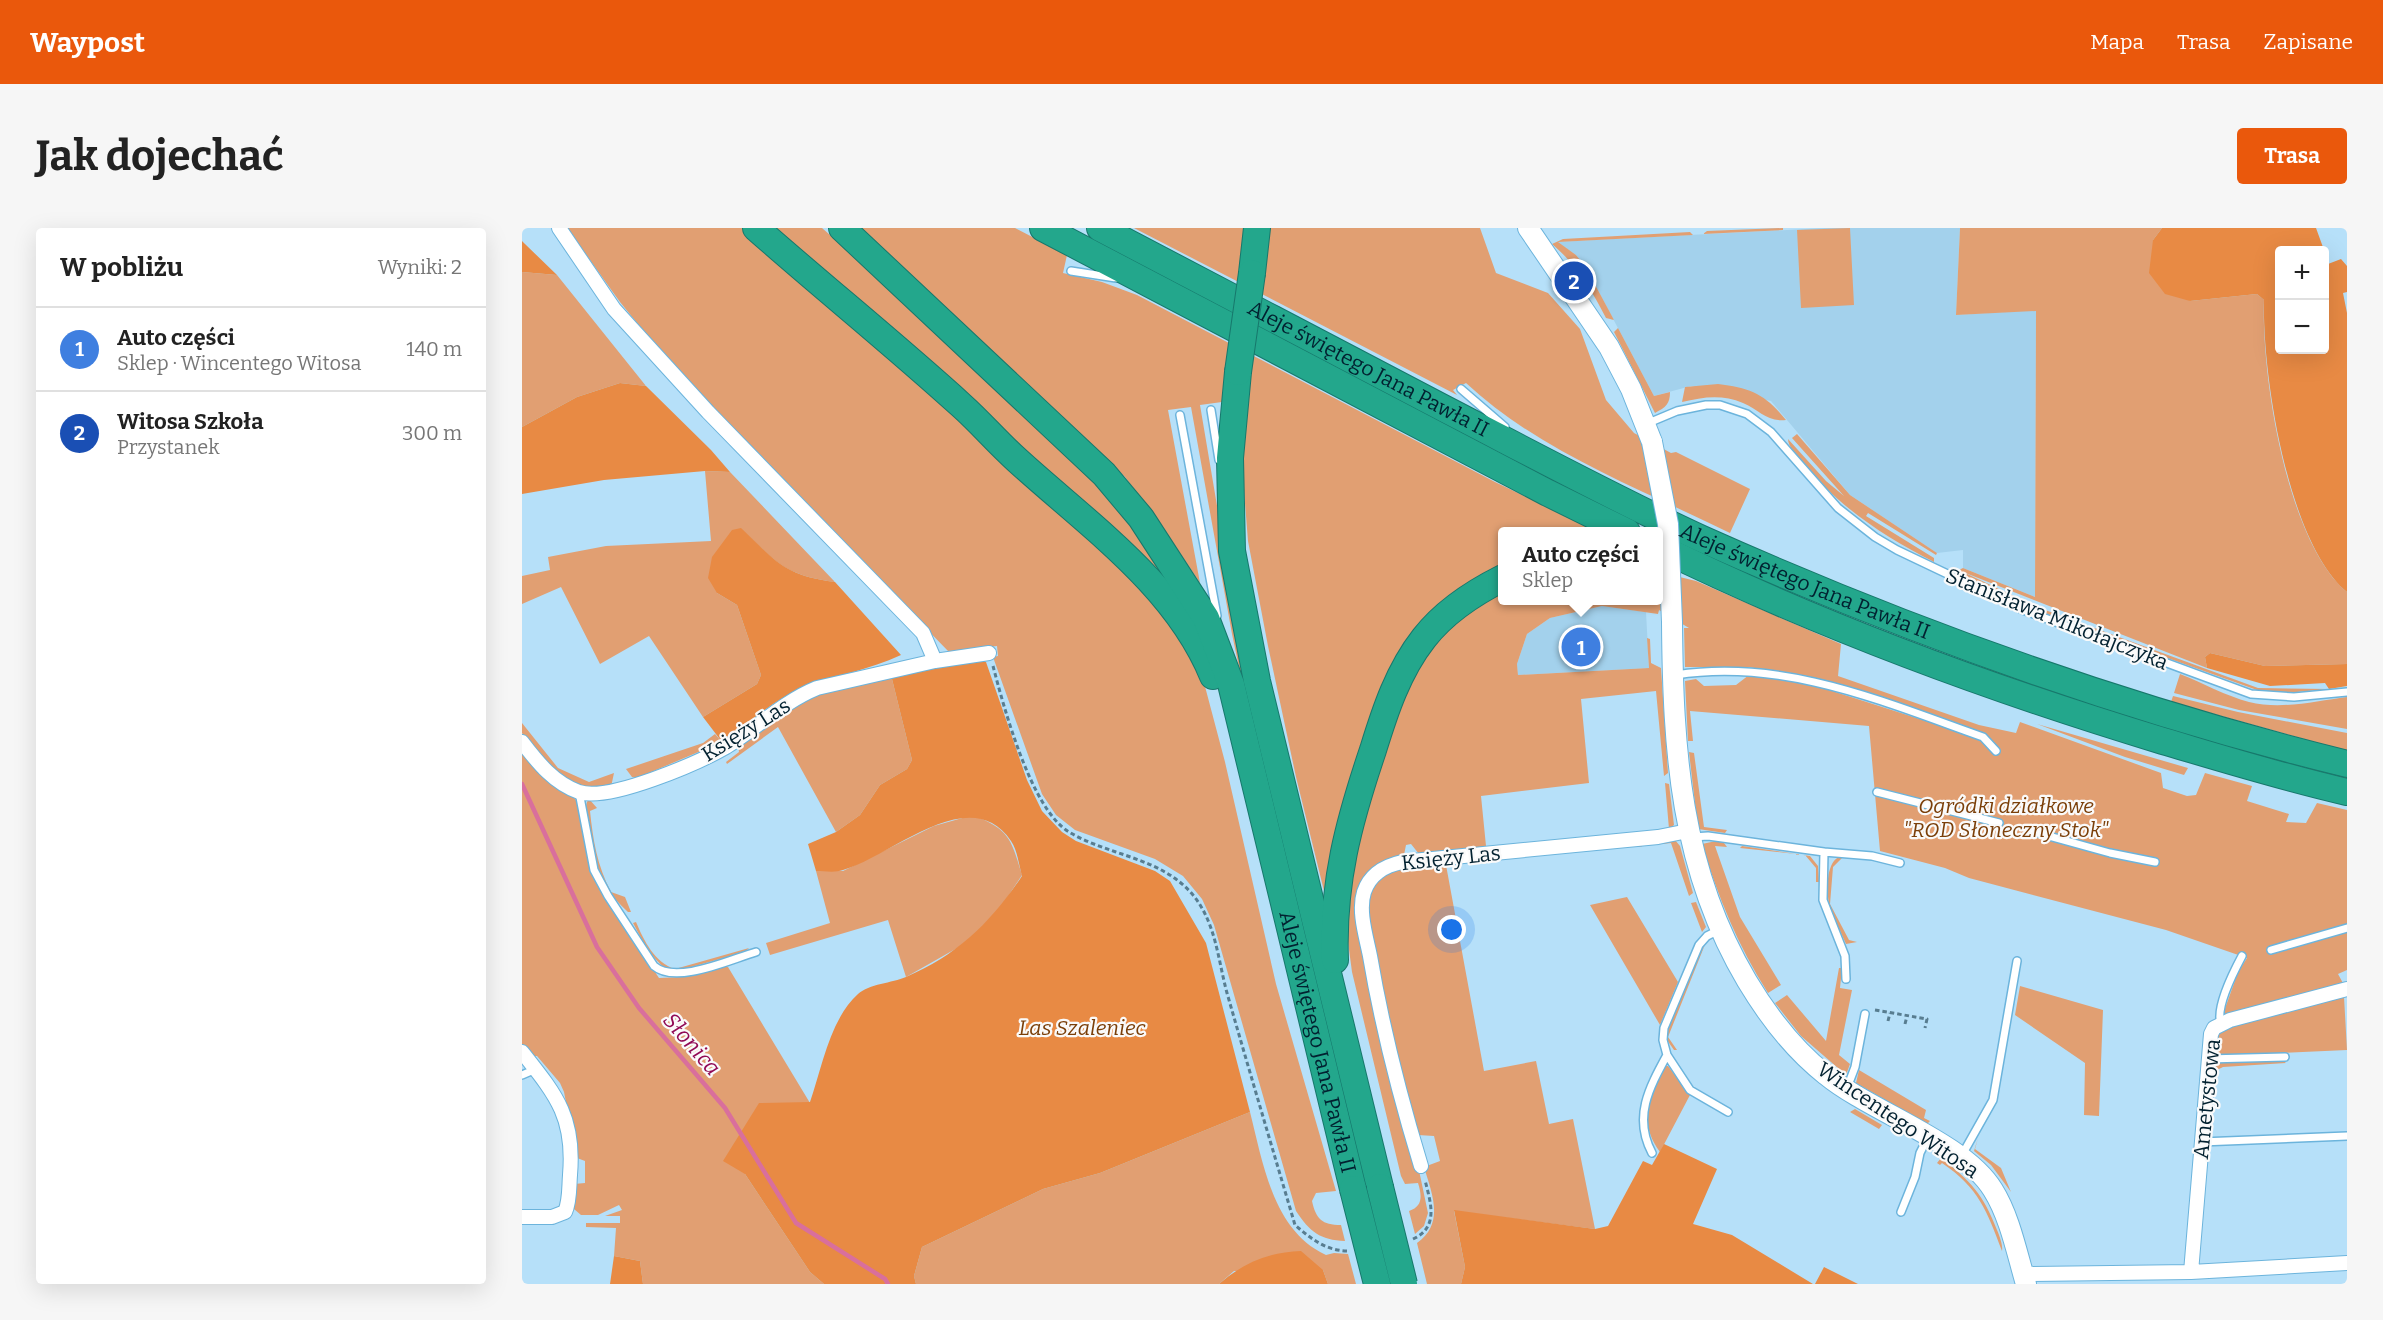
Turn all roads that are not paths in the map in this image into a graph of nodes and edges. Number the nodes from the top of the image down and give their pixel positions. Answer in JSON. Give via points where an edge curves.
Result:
{"nodes":[{"id":1,"x":559,"y":228,"type":"edge"},
{"id":2,"x":756,"y":228,"type":"edge"},
{"id":3,"x":842,"y":228,"type":"edge"},
{"id":4,"x":1042,"y":228,"type":"edge"},
{"id":5,"x":1100,"y":228,"type":"edge"},
{"id":6,"x":1257,"y":228,"type":"edge"},
{"id":7,"x":1528,"y":228,"type":"edge"},
{"id":8,"x":1071,"y":271,"type":"dead end"},
{"id":9,"x":1148,"y":284,"type":"junction"},
{"id":10,"x":1461,"y":389,"type":"dead end"},
{"id":11,"x":1211,"y":410,"type":"dead end"},
{"id":12,"x":1180,"y":415,"type":"dead end"},
{"id":13,"x":1511,"y":432,"type":"dead end"},
{"id":14,"x":1648,"y":434,"type":"junction"},
{"id":15,"x":1520,"y":439,"type":"dead end"},
{"id":16,"x":1557,"y":468,"type":"junction"},
{"id":17,"x":1220,"y":469,"type":"dead end"},
{"id":18,"x":1222,"y":480,"type":"dead end"},
{"id":19,"x":1619,"y":527,"type":"edge"},
{"id":20,"x":1663,"y":549,"type":"edge"},
{"id":21,"x":1232,"y":551,"type":"junction"},
{"id":22,"x":1663,"y":559,"type":"edge"},
{"id":23,"x":1692,"y":563,"type":"junction"},
{"id":24,"x":1498,"y":581,"type":"edge"},
{"id":25,"x":989,"y":652,"type":"road end"},
{"id":26,"x":935,"y":660,"type":"junction"},
{"id":27,"x":1673,"y":676,"type":"junction"},
{"id":28,"x":1231,"y":684,"type":"junction"},
{"id":29,"x":2347,"y":692,"type":"edge"},
{"id":30,"x":522,"y":742,"type":"edge"},
{"id":31,"x":1996,"y":751,"type":"dead end"},
{"id":32,"x":2347,"y":764,"type":"edge"},
{"id":33,"x":579,"y":792,"type":"junction"},
{"id":34,"x":1877,"y":792,"type":"dead end"},
{"id":35,"x":2347,"y":792,"type":"edge"},
{"id":36,"x":1258,"y":800,"type":"junction"},
{"id":37,"x":1999,"y":823,"type":"dead end"},
{"id":38,"x":2031,"y":831,"type":"dead end"},
{"id":39,"x":1688,"y":834,"type":"junction"},
{"id":40,"x":1824,"y":852,"type":"junction"},
{"id":41,"x":2155,"y":861,"type":"dead end"},
{"id":42,"x":1900,"y":863,"type":"dead end"},
{"id":43,"x":2347,"y":928,"type":"edge"},
{"id":44,"x":1719,"y":930,"type":"junction"},
{"id":45,"x":2271,"y":950,"type":"dead end"},
{"id":46,"x":756,"y":952,"type":"dead end"},
{"id":47,"x":2242,"y":956,"type":"dead end"},
{"id":48,"x":2017,"y":961,"type":"dead end"},
{"id":49,"x":1846,"y":979,"type":"dead end"},
{"id":50,"x":2347,"y":989,"type":"edge"},
{"id":51,"x":1865,"y":1014,"type":"road end"},
{"id":52,"x":2221,"y":1024,"type":"junction"},
{"id":53,"x":1344,"y":1040,"type":"junction"},
{"id":54,"x":522,"y":1052,"type":"edge"},
{"id":55,"x":1667,"y":1055,"type":"junction"},
{"id":56,"x":2285,"y":1058,"type":"dead end"},
{"id":57,"x":2207,"y":1059,"type":"junction"},
{"id":58,"x":536,"y":1070,"type":"junction"},
{"id":59,"x":522,"y":1075,"type":"edge"},
{"id":60,"x":1846,"y":1090,"type":"junction"},
{"id":61,"x":1728,"y":1113,"type":"dead end"},
{"id":62,"x":2347,"y":1136,"type":"edge"},
{"id":63,"x":1928,"y":1137,"type":"junction"},
{"id":64,"x":2201,"y":1142,"type":"junction"},
{"id":65,"x":1652,"y":1153,"type":"dead end"},
{"id":66,"x":1961,"y":1158,"type":"junction"},
{"id":67,"x":1421,"y":1166,"type":"road end"},
{"id":68,"x":1901,"y":1212,"type":"dead end"},
{"id":69,"x":522,"y":1217,"type":"edge"},
{"id":70,"x":2347,"y":1263,"type":"edge"},
{"id":71,"x":2191,"y":1272,"type":"junction"},
{"id":72,"x":2024,"y":1279,"type":"edge"},
{"id":73,"x":1377,"y":1284,"type":"edge"},
{"id":74,"x":1404,"y":1284,"type":"edge"}],
"edges":[{"from":1,"to":26,"type":"street","via":[[614,309],[708,412],[923,633]]},
{"from":2,"to":36,"type":"highway","via":[[963,407],[1138,569],[1175,610],[1206,658]]},
{"from":3,"to":28,"type":"highway","via":[[1104,474],[1141,518],[1206,618]]},
{"from":4,"to":9,"type":"highway"},
{"from":5,"to":16,"type":"highway","name":"Aleje świętego Jana Pawła II"},
{"from":6,"to":21,"type":"highway","bridge":true,"via":[[1230,458]]},
{"from":7,"to":14,"type":"street","name":"Wincentego Witosa","via":[[1604,338],[1631,389]]},
{"from":8,"to":9,"type":"lane"},
{"from":9,"to":19,"type":"highway"},
{"from":10,"to":13,"type":"lane"},
{"from":11,"to":17,"type":"lane"},
{"from":12,"to":28,"type":"lane"},
{"from":14,"to":27,"type":"street","name":"Wincentego Witosa","bridge":true,"via":[[1668,524]]},
{"from":14,"to":29,"type":"lane","name":"Stanisława Mikołajczyka","via":[[1693,407],[1734,408],[1772,432],[1823,494],[1857,525],[1897,550],[2003,602],[2251,694],[2294,698]]},
{"from":15,"to":16,"type":"lane"},
{"from":16,"to":32,"type":"highway","name":"Aleje świętego Jana Pawła II","via":[[1701,538],[1913,627],[2139,707]]},
{"from":18,"to":21,"type":"lane"},
{"from":20,"to":23,"type":"highway"},
{"from":21,"to":53,"type":"highway","via":[[1257,681]]},
{"from":22,"to":23,"type":"highway"},
{"from":23,"to":35,"type":"highway","name":"Aleje świętego Jana Pawła II","via":[[1903,651],[2044,703]]},
{"from":24,"to":53,"type":"highway","via":[[1460,602],[1425,637],[1404,668],[1386,710],[1347,828],[1337,881],[1335,967]]},
{"from":25,"to":26,"type":"street","name":"Księży Las"},
{"from":26,"to":33,"type":"street","name":"Księży Las","via":[[817,688],[695,762],[611,792]]},
{"from":27,"to":31,"type":"lane","via":[[1733,671],[1806,678],[1983,737]]},
{"from":27,"to":39,"type":"street","name":"Wincentego Witosa"},
{"from":28,"to":36,"type":"highway"},
{"from":30,"to":33,"type":"street","via":[[545,772]]},
{"from":33,"to":46,"type":"lane","via":[[597,877],[654,966],[666,974],[681,974]]},
{"from":34,"to":37,"type":"lane"},
{"from":36,"to":73,"type":"highway","name":"Aleje świętego Jana Pawła II","bridge":true},
{"from":38,"to":41,"type":"lane"},
{"from":39,"to":40,"type":"lane"},
{"from":39,"to":44,"type":"street","name":"Wincentego Witosa"},
{"from":39,"to":67,"type":"street","name":"Księży Las","via":[[1402,862],[1383,868],[1371,878],[1364,893],[1364,920],[1385,1036]]},
{"from":40,"to":42,"type":"lane"},
{"from":40,"to":49,"type":"lane","via":[[1823,900],[1845,956]]},
{"from":43,"to":45,"type":"lane"},
{"from":44,"to":55,"type":"lane","via":[[1699,945],[1664,1028]]},
{"from":44,"to":60,"type":"street","name":"Wincentego Witosa","via":[[1754,993],[1779,1027],[1812,1063]]},
{"from":47,"to":52,"type":"lane","via":[[2219,1012]]},
{"from":48,"to":66,"type":"lane","via":[[1993,1100]]},
{"from":50,"to":52,"type":"street","name":"Ametystowa"},
{"from":51,"to":60,"type":"lane","via":[[1855,1067]]},
{"from":52,"to":57,"type":"street","name":"Ametystowa","via":[[2211,1034]]},
{"from":53,"to":74,"type":"highway","name":"Aleje świętego Jana Pawła II","bridge":true},
{"from":54,"to":58,"type":"street"},
{"from":55,"to":61,"type":"lane","via":[[1690,1090]]},
{"from":55,"to":65,"type":"lane","via":[[1643,1107],[1645,1137]]},
{"from":56,"to":57,"type":"lane"},
{"from":57,"to":64,"type":"street","name":"Ametystowa"},
{"from":58,"to":59,"type":"lane"},
{"from":58,"to":69,"type":"street","via":[[557,1097],[570,1133],[568,1197],[560,1216]]},
{"from":60,"to":63,"type":"street","name":"Wincentego Witosa"},
{"from":62,"to":64,"type":"lane"},
{"from":63,"to":66,"type":"street","name":"Wincentego Witosa"},
{"from":63,"to":68,"type":"lane"},
{"from":64,"to":71,"type":"street","name":"Ametystowa"},
{"from":66,"to":72,"type":"street","name":"Wincentego Witosa","via":[[1980,1173],[1995,1193]]},
{"from":70,"to":71,"type":"street"},
{"from":71,"to":72,"type":"street"}]}
